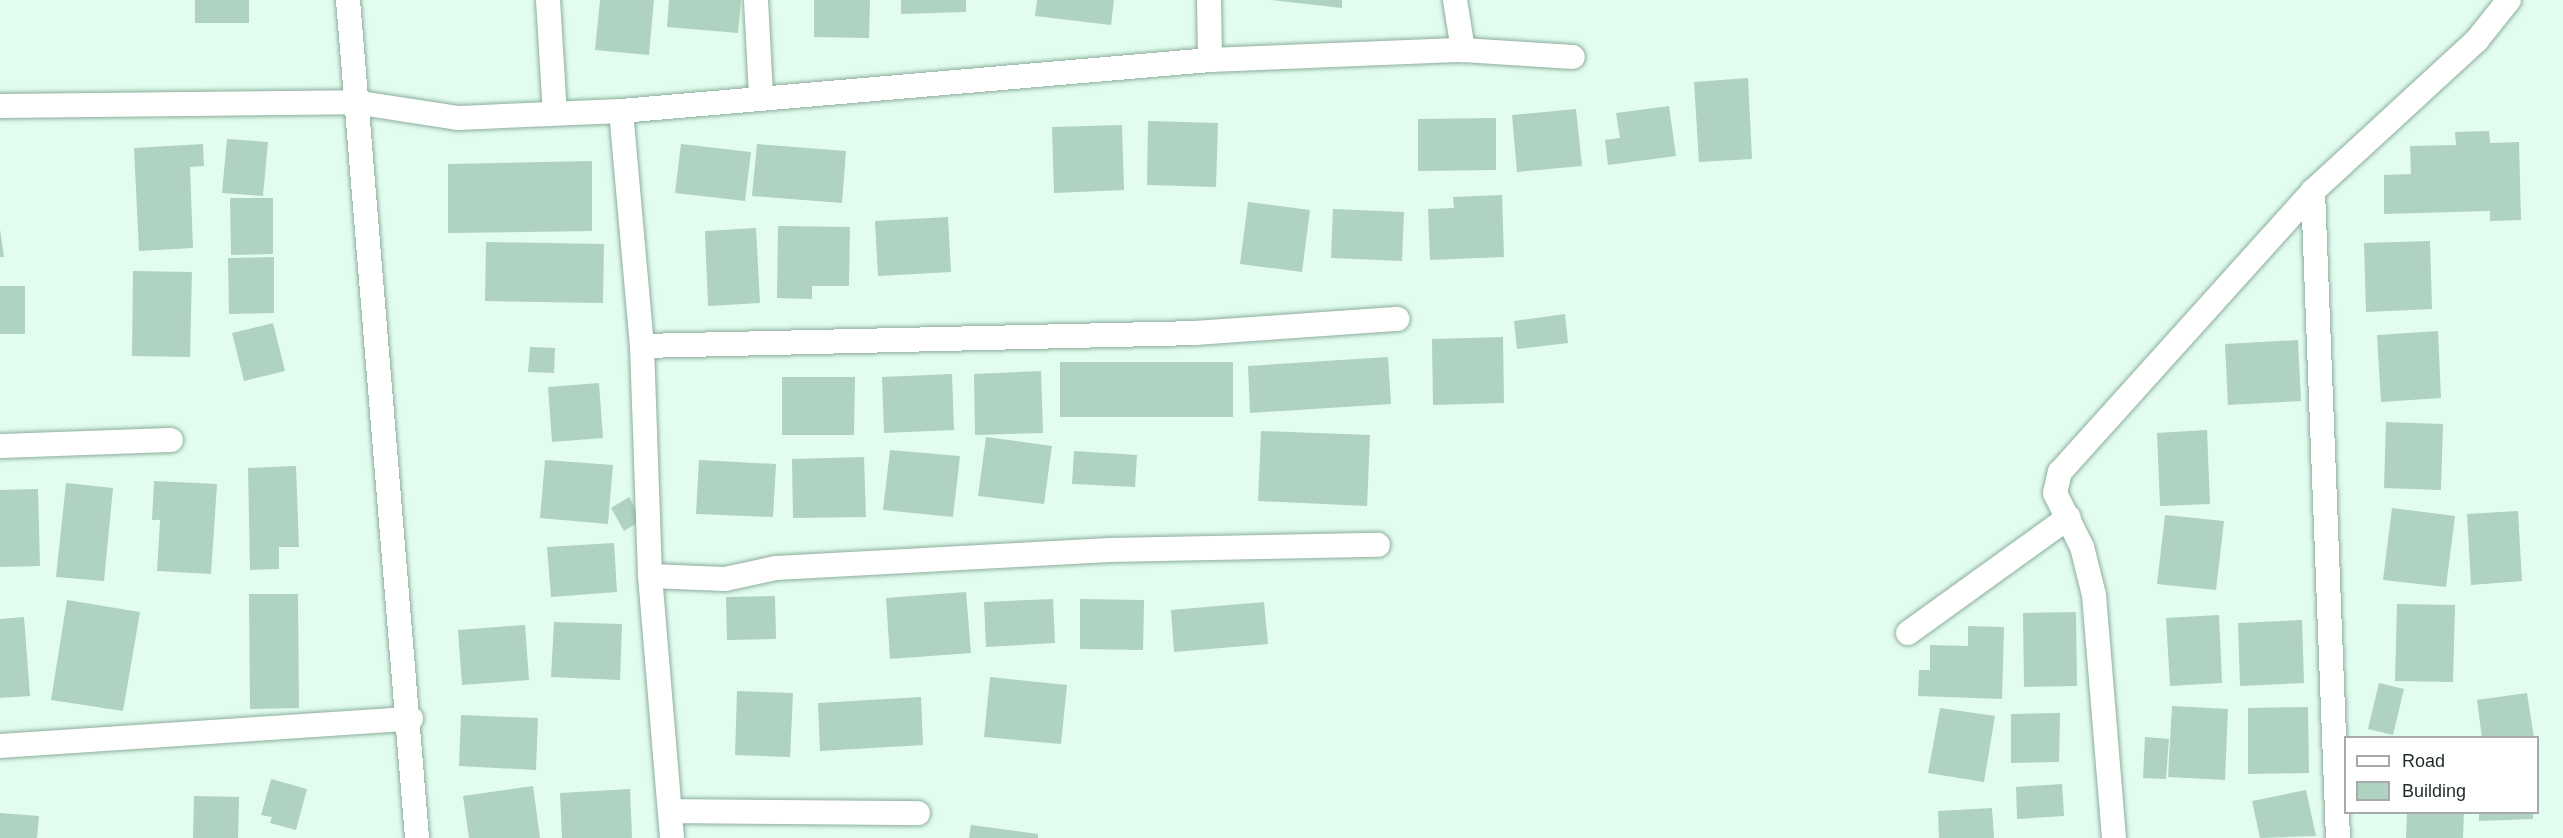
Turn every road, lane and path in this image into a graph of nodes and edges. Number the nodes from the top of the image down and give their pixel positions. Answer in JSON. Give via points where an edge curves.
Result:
{"nodes":[{"id":1,"x":348,"y":0,"type":"edge"},
{"id":2,"x":548,"y":0,"type":"edge"},
{"id":3,"x":756,"y":0,"type":"edge"},
{"id":4,"x":1209,"y":0,"type":"edge"},
{"id":5,"x":1455,"y":0,"type":"edge"},
{"id":6,"x":2509,"y":0,"type":"edge"},
{"id":7,"x":1463,"y":50,"type":"junction"},
{"id":8,"x":1573,"y":57,"type":"dead end"},
{"id":9,"x":1210,"y":60,"type":"junction"},
{"id":10,"x":761,"y":96,"type":"junction"},
{"id":11,"x":354,"y":102,"type":"junction"},
{"id":12,"x":0,"y":106,"type":"edge"},
{"id":13,"x":621,"y":111,"type":"junction"},
{"id":14,"x":555,"y":113,"type":"junction"},
{"id":15,"x":2313,"y":192,"type":"junction"},
{"id":16,"x":1398,"y":319,"type":"dead end"},
{"id":17,"x":642,"y":346,"type":"junction"},
{"id":18,"x":171,"y":440,"type":"dead end"},
{"id":19,"x":0,"y":446,"type":"edge"},
{"id":20,"x":2069,"y":517,"type":"junction"},
{"id":21,"x":1378,"y":545,"type":"dead end"},
{"id":22,"x":650,"y":576,"type":"junction"},
{"id":23,"x":1908,"y":633,"type":"dead end"},
{"id":24,"x":411,"y":719,"type":"junction"},
{"id":25,"x":0,"y":746,"type":"edge"},
{"id":26,"x":670,"y":811,"type":"junction"},
{"id":27,"x":918,"y":813,"type":"dead end"},
{"id":28,"x":417,"y":838,"type":"edge"},
{"id":29,"x":672,"y":838,"type":"edge"},
{"id":30,"x":2114,"y":838,"type":"edge"},
{"id":31,"x":2338,"y":838,"type":"edge"}],
"edges":[{"from":1,"to":11,"type":"street"},
{"from":2,"to":14,"type":"street"},
{"from":3,"to":10,"type":"street"},
{"from":4,"to":9,"type":"street"},
{"from":5,"to":7,"type":"street"},
{"from":6,"to":15,"type":"street","via":[[2476,40]]},
{"from":7,"to":8,"type":"street"},
{"from":7,"to":9,"type":"street"},
{"from":9,"to":10,"type":"street"},
{"from":10,"to":13,"type":"street"},
{"from":11,"to":12,"type":"street"},
{"from":11,"to":14,"type":"street","via":[[459,118]]},
{"from":11,"to":24,"type":"street"},
{"from":13,"to":14,"type":"street"},
{"from":13,"to":17,"type":"street"},
{"from":15,"to":20,"type":"street","via":[[2060,472],[2055,493]]},
{"from":15,"to":31,"type":"street"},
{"from":16,"to":17,"type":"street","via":[[1196,333]]},
{"from":17,"to":22,"type":"street"},
{"from":18,"to":19,"type":"street"},
{"from":20,"to":23,"type":"street"},
{"from":20,"to":30,"type":"street","via":[[2094,595]]},
{"from":21,"to":22,"type":"street","via":[[1110,550],[776,568],[725,579]]},
{"from":22,"to":26,"type":"street"},
{"from":24,"to":25,"type":"street"},
{"from":24,"to":28,"type":"street"},
{"from":26,"to":27,"type":"street"},
{"from":26,"to":29,"type":"street"}]}
